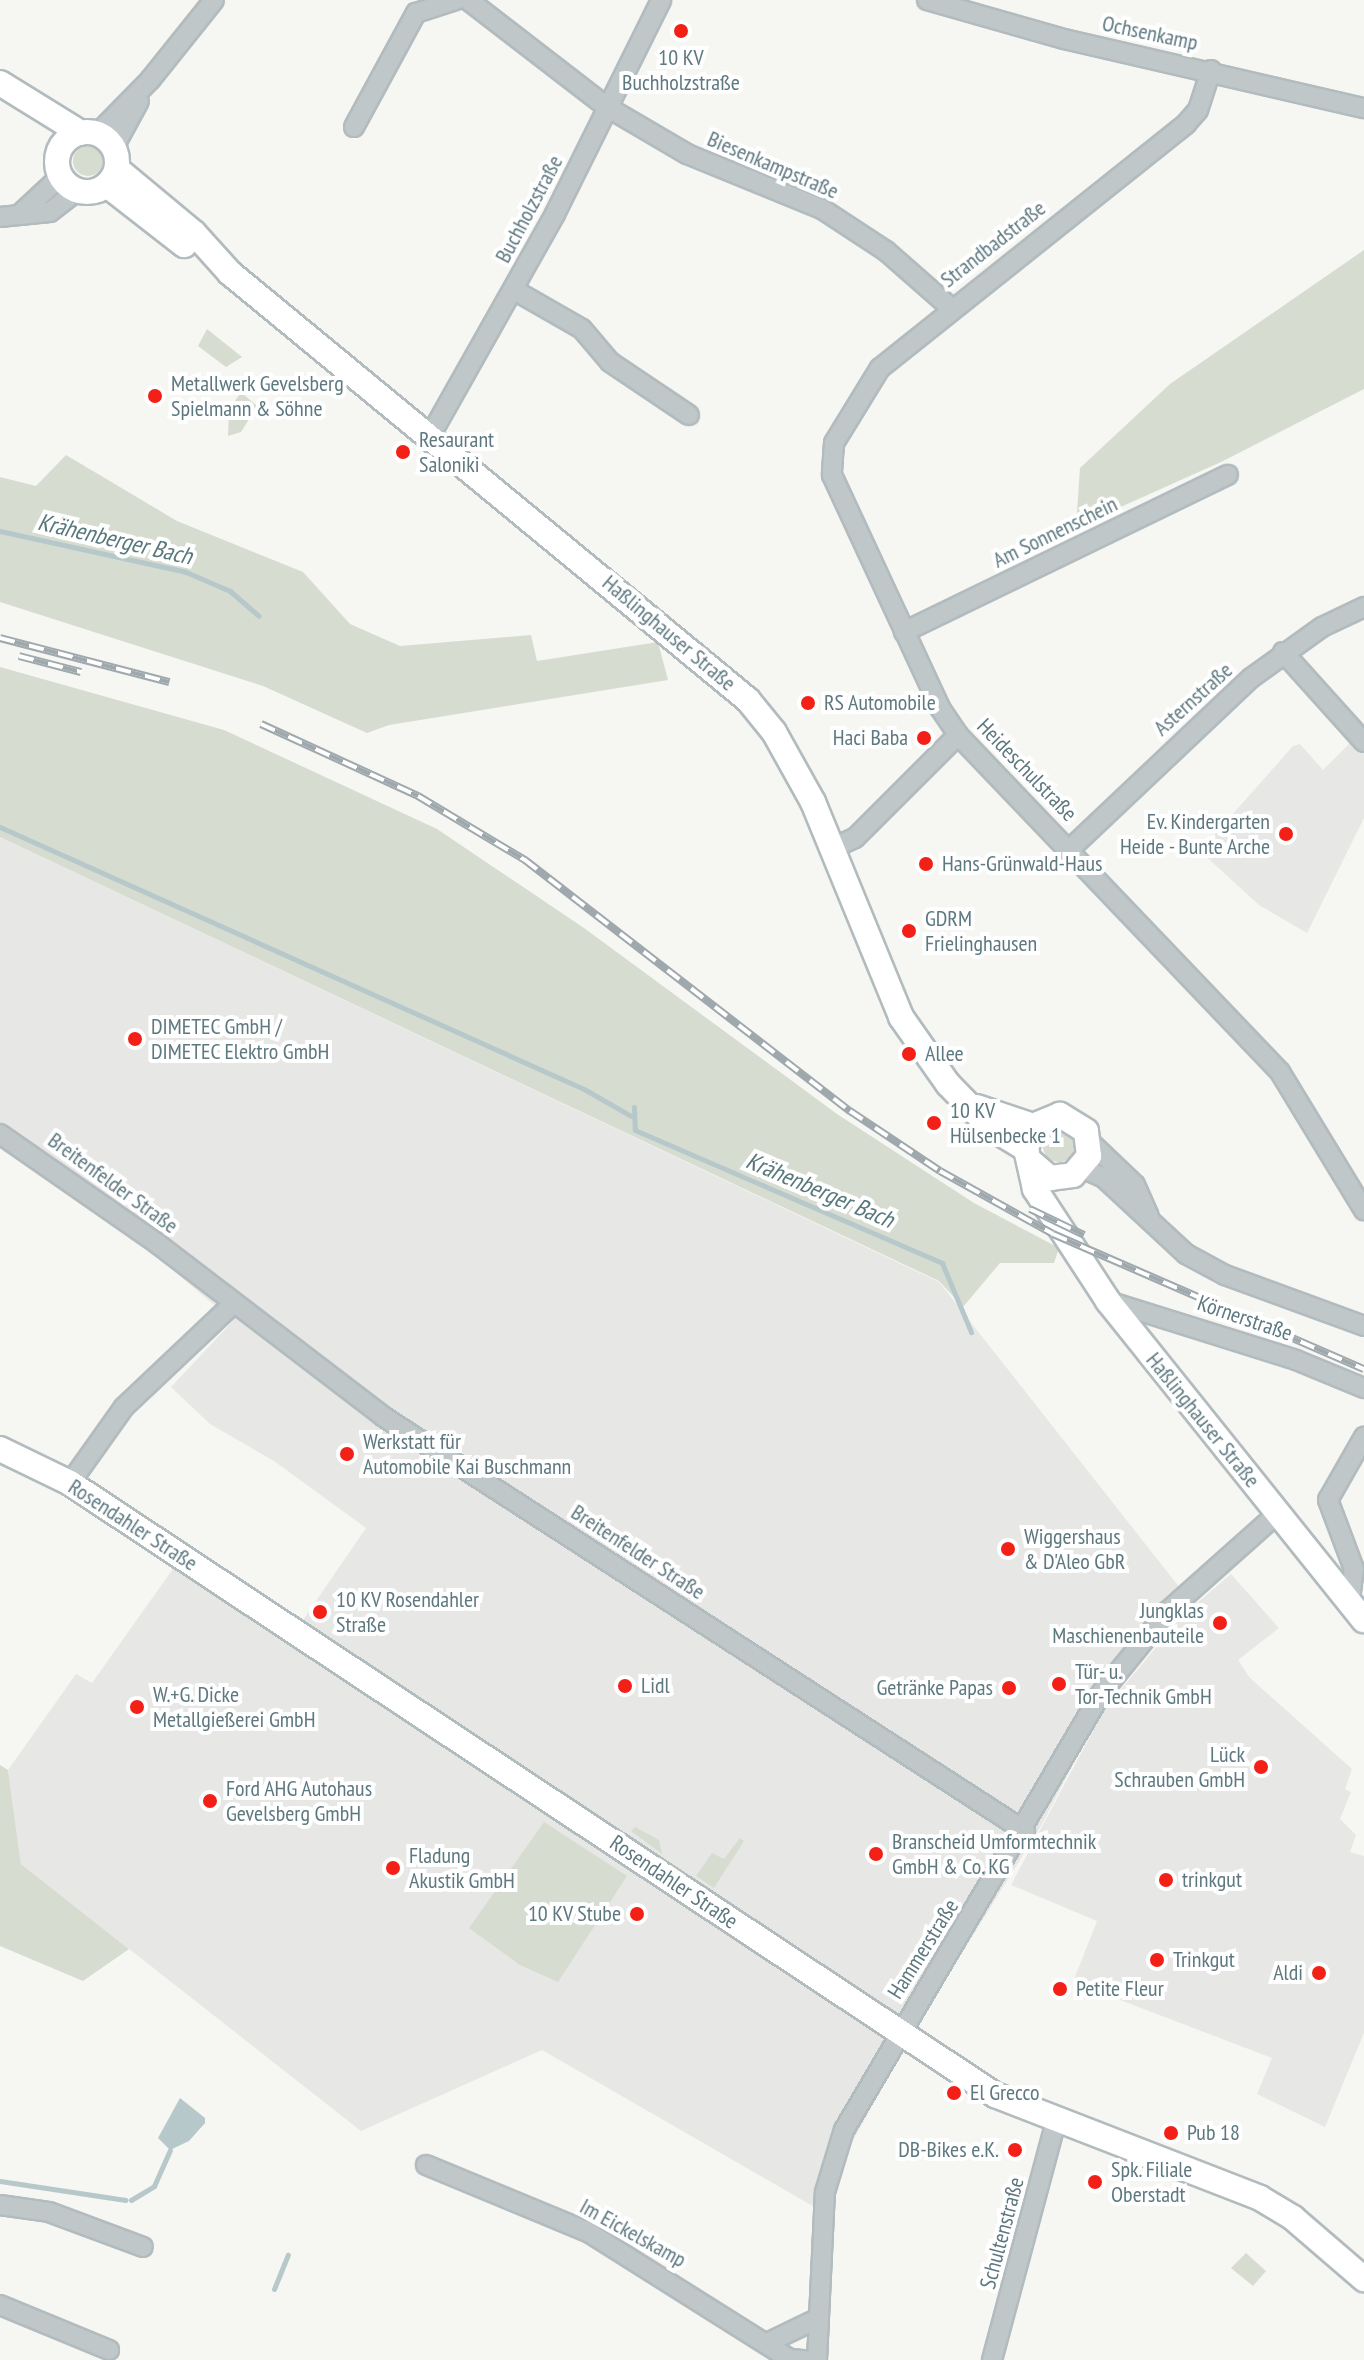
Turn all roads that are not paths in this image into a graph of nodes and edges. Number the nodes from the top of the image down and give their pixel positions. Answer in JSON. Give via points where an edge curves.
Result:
{"nodes":[{"id":1,"x":214,"y":0,"type":"edge"},
{"id":2,"x":456,"y":0,"type":"edge"},
{"id":3,"x":468,"y":0,"type":"edge"},
{"id":4,"x":661,"y":0,"type":"edge"},
{"id":5,"x":927,"y":0,"type":"edge"},
{"id":6,"x":1211,"y":70,"type":"junction"},
{"id":7,"x":0,"y":83,"type":"edge"},
{"id":8,"x":0,"y":89,"type":"edge"},
{"id":9,"x":607,"y":107,"type":"junction"},
{"id":10,"x":1364,"y":108,"type":"edge"},
{"id":11,"x":354,"y":127,"type":"dead end"},
{"id":12,"x":61,"y":149,"type":"junction"},
{"id":13,"x":103,"y":154,"type":"junction"},
{"id":14,"x":69,"y":184,"type":"junction"},
{"id":15,"x":0,"y":217,"type":"edge"},
{"id":16,"x":514,"y":290,"type":"junction"},
{"id":17,"x":950,"y":307,"type":"junction"},
{"id":18,"x":689,"y":415,"type":"dead end"},
{"id":19,"x":430,"y":436,"type":"junction"},
{"id":20,"x":832,"y":475,"type":"joint"},
{"id":21,"x":1228,"y":475,"type":"dead end"},
{"id":22,"x":1364,"y":607,"type":"edge"},
{"id":23,"x":904,"y":632,"type":"junction"},
{"id":24,"x":1283,"y":652,"type":"junction"},
{"id":25,"x":958,"y":735,"type":"junction"},
{"id":26,"x":1364,"y":742,"type":"edge"},
{"id":27,"x":831,"y":849,"type":"junction"},
{"id":28,"x":1070,"y":849,"type":"junction"},
{"id":29,"x":0,"y":1134,"type":"edge"},
{"id":30,"x":1090,"y":1142,"type":"junction"},
{"id":31,"x":1029,"y":1145,"type":"junction"},
{"id":32,"x":1073,"y":1173,"type":"junction"},
{"id":33,"x":1364,"y":1210,"type":"edge"},
{"id":34,"x":1054,"y":1211,"type":"junction"},
{"id":35,"x":1155,"y":1229,"type":"junction"},
{"id":36,"x":1108,"y":1301,"type":"junction"},
{"id":37,"x":232,"y":1305,"type":"junction"},
{"id":38,"x":1364,"y":1317,"type":"edge"},
{"id":39,"x":1344,"y":1320,"type":"junction"},
{"id":40,"x":1364,"y":1326,"type":"edge"},
{"id":41,"x":1364,"y":1388,"type":"edge"},
{"id":42,"x":1364,"y":1437,"type":"edge"},
{"id":43,"x":0,"y":1449,"type":"edge"},
{"id":44,"x":70,"y":1483,"type":"junction"},
{"id":45,"x":1278,"y":1513,"type":"junction"},
{"id":46,"x":1350,"y":1600,"type":"junction"},
{"id":47,"x":1364,"y":1620,"type":"edge"},
{"id":48,"x":1025,"y":1831,"type":"junction"},
{"id":49,"x":899,"y":2034,"type":"junction"},
{"id":50,"x":1057,"y":2118,"type":"junction"},
{"id":51,"x":426,"y":2165,"type":"dead end"},
{"id":52,"x":0,"y":2205,"type":"edge"},
{"id":53,"x":143,"y":2247,"type":"dead end"},
{"id":54,"x":1364,"y":2279,"type":"edge"},
{"id":55,"x":0,"y":2305,"type":"edge"},
{"id":56,"x":817,"y":2319,"type":"junction"},
{"id":57,"x":767,"y":2343,"type":"junction"},
{"id":58,"x":109,"y":2350,"type":"dead end"},
{"id":59,"x":806,"y":2360,"type":"edge"},
{"id":60,"x":817,"y":2360,"type":"edge"},
{"id":61,"x":992,"y":2360,"type":"edge"}],
"edges":[{"from":1,"to":13,"type":"street","via":[[150,80]]},
{"from":2,"to":11,"type":"street","via":[[416,13]]},
{"from":3,"to":9,"type":"street","name":"Biesenkampstraße"},
{"from":4,"to":9,"type":"street","name":"Buchholzstraße"},
{"from":5,"to":6,"type":"street","name":"Ochsenkamp","via":[[1064,39]]},
{"from":6,"to":10,"type":"street","name":"Ochsenkamp"},
{"from":6,"to":17,"type":"street","name":"Strandbadstraße","via":[[1198,110],[1186,124]]},
{"from":7,"to":13,"type":"main road","name":"Haßlinghauser Straße"},
{"from":8,"to":12,"type":"main road"},
{"from":9,"to":16,"type":"street","name":"Buchholzstraße"},
{"from":9,"to":17,"type":"street","name":"Biesenkampstraße","via":[[687,154],[822,209],[886,251]]},
{"from":12,"to":13,"type":"main road"},
{"from":12,"to":14,"type":"main road"},
{"from":13,"to":14,"type":"main road"},
{"from":13,"to":19,"type":"main road","name":"Haßlinghauser Straße","via":[[185,246],[230,273]]},
{"from":14,"to":15,"type":"street","via":[[20,214]]},
{"from":16,"to":18,"type":"street","via":[[582,329],[610,362]]},
{"from":16,"to":19,"type":"street","name":"Buchholzstraße"},
{"from":17,"to":20,"type":"street","name":"Strandbadstraße","via":[[880,368],[834,443]]},
{"from":19,"to":27,"type":"main road","name":"Haßlinghauser Straße","via":[[748,700],[799,773]]},
{"from":20,"to":23,"type":"street","name":"Heideschulstraße"},
{"from":21,"to":23,"type":"street","name":"Am Sonnenschein"},
{"from":22,"to":24,"type":"street","name":"Asternstraße"},
{"from":23,"to":25,"type":"street","name":"Heideschulstraße"},
{"from":24,"to":26,"type":"street"},
{"from":24,"to":28,"type":"street","name":"Asternstraße"},
{"from":25,"to":27,"type":"street","via":[[855,838]]},
{"from":25,"to":28,"type":"street","name":"Heideschulstraße"},
{"from":27,"to":31,"type":"main road","name":"Haßlinghauser Straße","via":[[901,1017],[968,1104]]},
{"from":28,"to":33,"type":"street","name":"Heideschulstraße","via":[[1280,1072]]},
{"from":29,"to":37,"type":"street","name":"Breitenfelder Straße","via":[[158,1244]]},
{"from":30,"to":31,"type":"main road","via":[[1079,1122],[1066,1116],[1045,1118]]},
{"from":30,"to":32,"type":"main road"},
{"from":30,"to":35,"type":"street","via":[[1135,1185]]},
{"from":31,"to":32,"type":"main road","via":[[1040,1173]]},
{"from":31,"to":34,"type":"main road","name":"Haßlinghauser Straße","via":[[1035,1189]]},
{"from":32,"to":34,"type":"main road"},
{"from":32,"to":35,"type":"street","via":[[1104,1178]]},
{"from":34,"to":36,"type":"main road","name":"Haßlinghauser Straße","via":[[1072,1251]]},
{"from":35,"to":39,"type":"street","via":[[1225,1275]]},
{"from":36,"to":41,"type":"street","name":"Körnerstraße","via":[[1296,1360]]},
{"from":36,"to":45,"type":"main road","name":"Haßlinghauser Straße"},
{"from":37,"to":44,"type":"street","via":[[124,1407]]},
{"from":37,"to":48,"type":"street","name":"Breitenfelder Straße","via":[[384,1417]]},
{"from":38,"to":39,"type":"street"},
{"from":39,"to":40,"type":"street"},
{"from":42,"to":46,"type":"street","via":[[1328,1500],[1354,1569]]},
{"from":43,"to":44,"type":"main road","name":"Rosendahler Straße"},
{"from":44,"to":49,"type":"main road","name":"Rosendahler Straße","via":[[528,1782]]},
{"from":45,"to":46,"type":"main road","name":"Haßlinghauser Straße"},
{"from":45,"to":48,"type":"street","name":"Hammerstraße","via":[[1168,1611],[1132,1653],[1071,1741]]},
{"from":46,"to":47,"type":"main road","name":"Haßlinghauser Straße"},
{"from":48,"to":49,"type":"street","name":"Hammerstraße"},
{"from":49,"to":50,"type":"main road","name":"Rosendahler Straße","via":[[995,2095]]},
{"from":49,"to":56,"type":"street","via":[[834,2156],[825,2192]]},
{"from":50,"to":54,"type":"main road","name":"Rosendahler Straße","via":[[1260,2198],[1293,2218]]},
{"from":50,"to":61,"type":"street","name":"Schultenstraße"},
{"from":51,"to":57,"type":"street","name":"Im Eickelskamp","via":[[588,2232]]},
{"from":52,"to":53,"type":"street","via":[[49,2212]]},
{"from":55,"to":58,"type":"street"},
{"from":56,"to":57,"type":"street"},
{"from":56,"to":60,"type":"street"},
{"from":57,"to":59,"type":"street","name":"Im Eickelskamp","via":[[790,2359]]}]}
